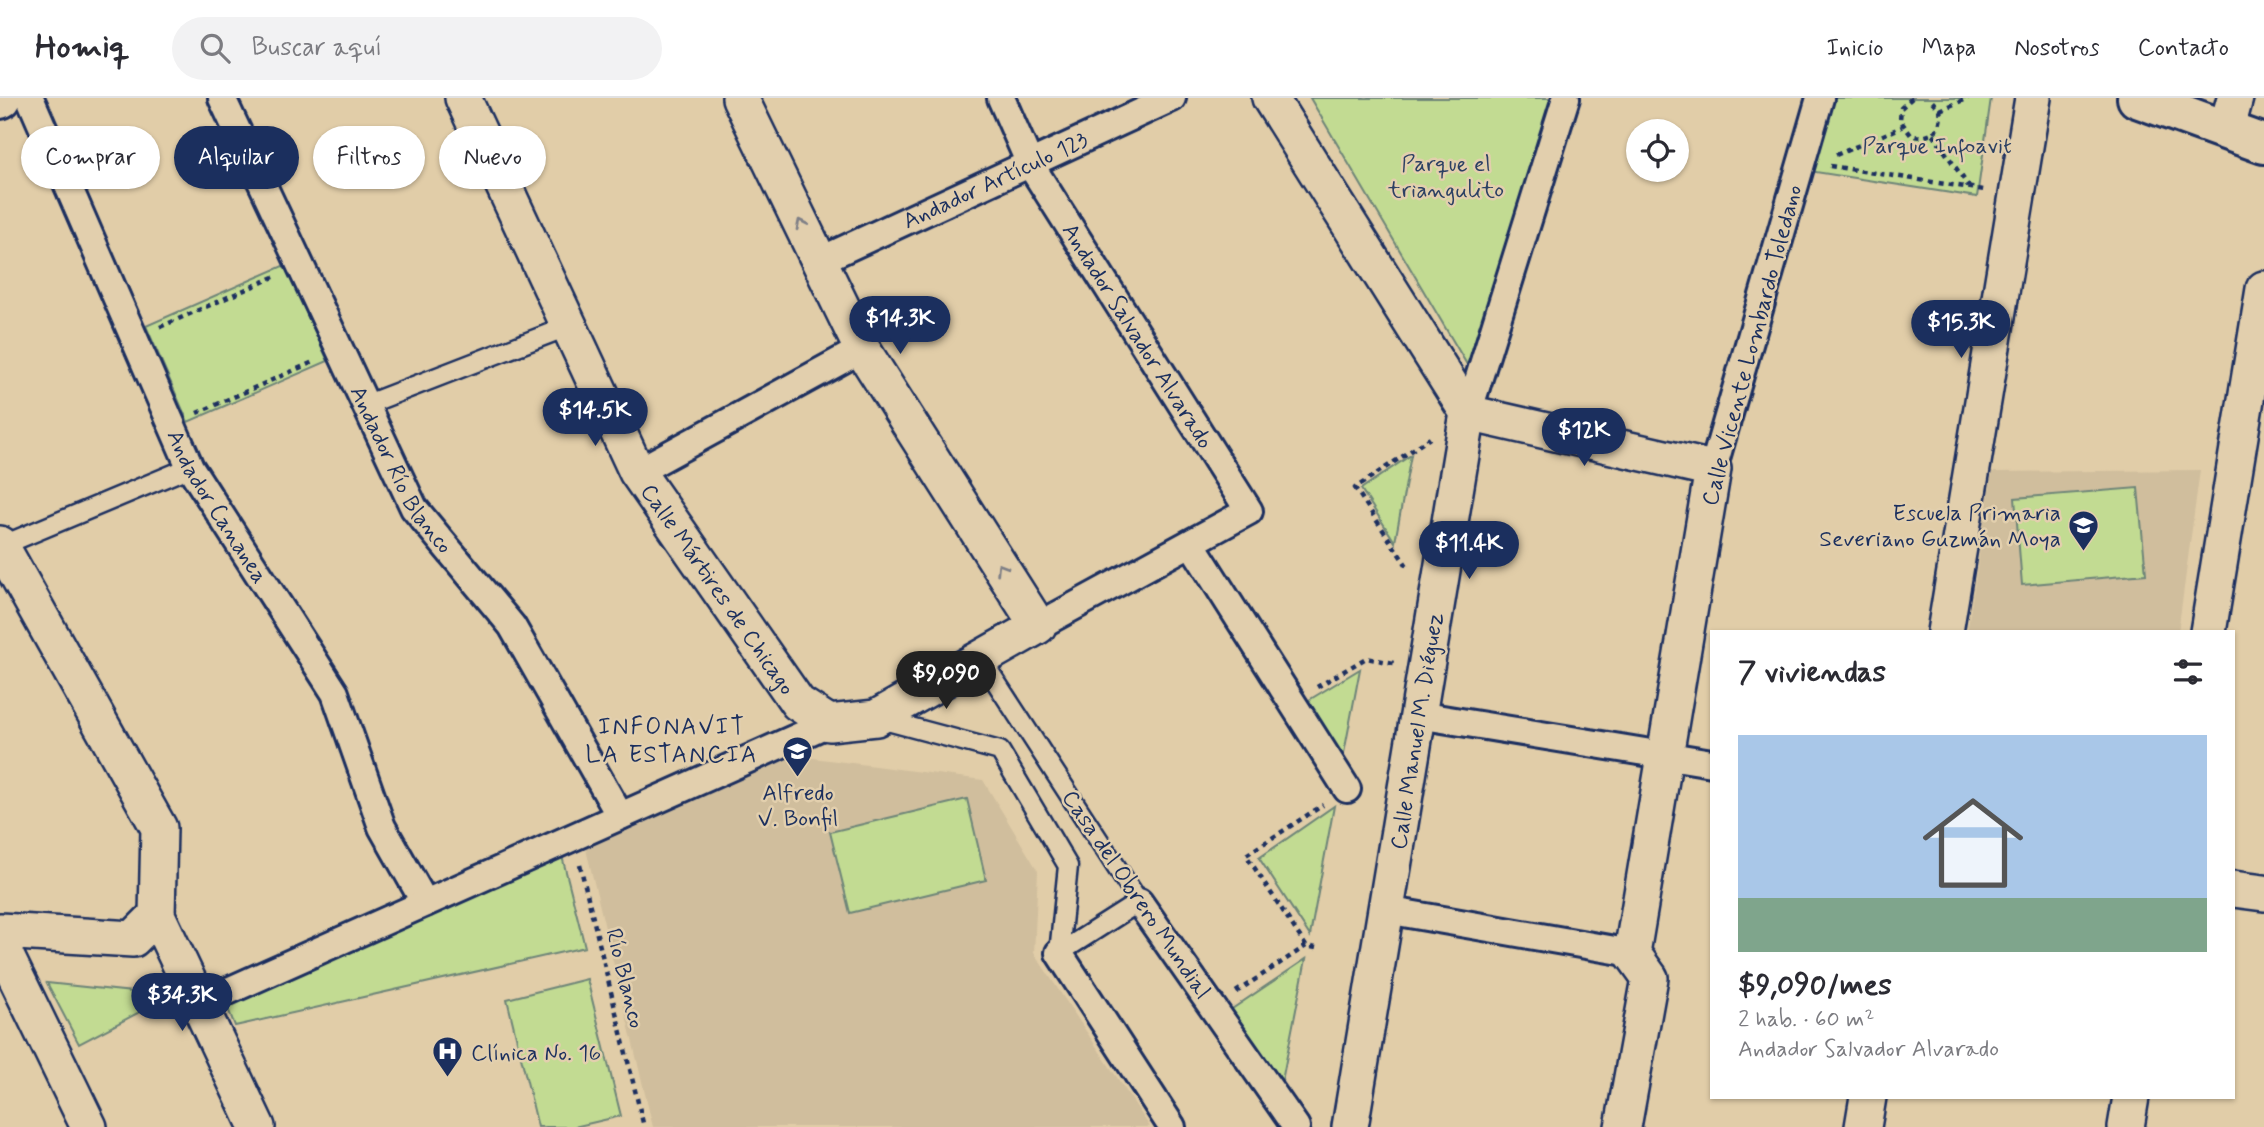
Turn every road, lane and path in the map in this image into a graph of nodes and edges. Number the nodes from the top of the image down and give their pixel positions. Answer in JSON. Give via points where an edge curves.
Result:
{"nodes":[{"id":1,"x":30,"y":98,"type":"edge"},
{"id":2,"x":222,"y":98,"type":"edge"},
{"id":3,"x":463,"y":98,"type":"edge"},
{"id":4,"x":740,"y":98,"type":"edge"},
{"id":5,"x":1001,"y":98,"type":"edge"},
{"id":6,"x":1172,"y":98,"type":"edge"},
{"id":7,"x":1270,"y":98,"type":"edge"},
{"id":8,"x":1820,"y":98,"type":"edge"},
{"id":9,"x":1911,"y":98,"type":"edge"},
{"id":10,"x":1928,"y":98,"type":"edge"},
{"id":11,"x":1968,"y":98,"type":"edge"},
{"id":12,"x":2033,"y":98,"type":"edge"},
{"id":13,"x":2137,"y":98,"type":"edge"},
{"id":14,"x":1564,"y":99,"type":"edge"},
{"id":15,"x":1940,"y":110,"type":"junction"},
{"id":16,"x":2231,"y":114,"type":"edge"},
{"id":17,"x":1902,"y":127,"type":"junction"},
{"id":18,"x":1933,"y":134,"type":"junction"},
{"id":19,"x":2264,"y":144,"type":"edge"},
{"id":20,"x":1809,"y":163,"type":"junction"},
{"id":21,"x":1030,"y":164,"type":"junction"},
{"id":22,"x":1969,"y":187,"type":"junction"},
{"id":23,"x":2017,"y":195,"type":"junction"},
{"id":24,"x":819,"y":261,"type":"junction"},
{"id":25,"x":300,"y":265,"type":"junction"},
{"id":26,"x":2264,"y":289,"type":"edge"},
{"id":27,"x":569,"y":326,"type":"junction"},
{"id":28,"x":134,"y":338,"type":"junction"},
{"id":29,"x":862,"y":349,"type":"junction"},
{"id":30,"x":340,"y":350,"type":"junction"},
{"id":31,"x":365,"y":405,"type":"junction"},
{"id":32,"x":1468,"y":413,"type":"junction"},
{"id":33,"x":172,"y":424,"type":"junction"},
{"id":34,"x":190,"y":467,"type":"junction"},
{"id":35,"x":1713,"y":469,"type":"junction"},
{"id":36,"x":637,"y":472,"type":"junction"},
{"id":37,"x":1191,"y":543,"type":"junction"},
{"id":38,"x":1,"y":545,"type":"edge"},
{"id":39,"x":1436,"y":610,"type":"junction"},
{"id":40,"x":1038,"y":626,"type":"junction"},
{"id":41,"x":1945,"y":630,"type":"edge"},
{"id":42,"x":2208,"y":630,"type":"edge"},
{"id":43,"x":981,"y":659,"type":"junction"},
{"id":44,"x":1426,"y":670,"type":"junction"},
{"id":45,"x":1293,"y":702,"type":"junction"},
{"id":46,"x":1418,"y":715,"type":"junction"},
{"id":47,"x":876,"y":718,"type":"junction"},
{"id":48,"x":829,"y":723,"type":"junction"},
{"id":49,"x":1665,"y":755,"type":"junction"},
{"id":50,"x":1710,"y":763,"type":"edge"},
{"id":51,"x":1347,"y":789,"type":"joint"},
{"id":52,"x":620,"y":816,"type":"junction"},
{"id":53,"x":573,"y":837,"type":"junction"},
{"id":54,"x":2235,"y":889,"type":"edge"},
{"id":55,"x":2264,"y":893,"type":"edge"},
{"id":56,"x":1139,"y":902,"type":"junction"},
{"id":57,"x":425,"y":903,"type":"junction"},
{"id":58,"x":1386,"y":910,"type":"junction"},
{"id":59,"x":157,"y":915,"type":"junction"},
{"id":60,"x":0,"y":932,"type":"edge"},
{"id":61,"x":0,"y":944,"type":"edge"},
{"id":62,"x":1306,"y":946,"type":"junction"},
{"id":63,"x":1316,"y":948,"type":"dead end"},
{"id":64,"x":1059,"y":953,"type":"junction"},
{"id":65,"x":1632,"y":953,"type":"junction"},
{"id":66,"x":199,"y":1004,"type":"junction"},
{"id":67,"x":1212,"y":1007,"type":"junction"},
{"id":68,"x":1868,"y":1099,"type":"edge"},
{"id":69,"x":2131,"y":1099,"type":"edge"},
{"id":70,"x":89,"y":1127,"type":"edge"},
{"id":71,"x":257,"y":1127,"type":"edge"},
{"id":72,"x":644,"y":1127,"type":"edge"},
{"id":73,"x":1172,"y":1127,"type":"edge"},
{"id":74,"x":1296,"y":1127,"type":"edge"},
{"id":75,"x":1350,"y":1127,"type":"edge"},
{"id":76,"x":1623,"y":1127,"type":"edge"},
{"id":77,"x":1863,"y":1127,"type":"edge"},
{"id":78,"x":2126,"y":1127,"type":"edge"}],
"edges":[{"from":1,"to":28,"type":"street","name":"Andador Cananea"},
{"from":2,"to":25,"type":"street","name":"Andador Río Blanco"},
{"from":3,"to":27,"type":"street","name":"Calle Mártires de Chicago"},
{"from":24,"to":4,"type":"street","one_way":true},
{"from":5,"to":21,"type":"street","name":"Andador Salvador Alvarado"},
{"from":6,"to":21,"type":"street","name":"Andador Artículo 123"},
{"from":7,"to":32,"type":"street"},
{"from":8,"to":20,"type":"street","name":"Calle Vicente Lombardo Toledano"},
{"from":9,"to":17,"type":"path","via":[[1901,108]]},
{"from":10,"to":15,"type":"path"},
{"from":11,"to":15,"type":"path"},
{"from":12,"to":23,"type":"street"},
{"from":13,"to":16,"type":"street"},
{"from":14,"to":32,"type":"street"},
{"from":15,"to":18,"type":"path","via":[[1941,123]]},
{"from":16,"to":19,"type":"street"},
{"from":17,"to":18,"type":"path","via":[[1916,137]]},
{"from":17,"to":20,"type":"path"},
{"from":18,"to":22,"type":"path"},
{"from":20,"to":22,"type":"path"},
{"from":20,"to":35,"type":"street","name":"Calle Vicente Lombardo Toledano"},
{"from":21,"to":24,"type":"street","name":"Andador Artículo 123"},
{"from":21,"to":37,"type":"street","name":"Andador Salvador Alvarado","via":[[1248,512]]},
{"from":22,"to":23,"type":"path"},
{"from":23,"to":41,"type":"street"},
{"from":24,"to":29,"type":"street"},
{"from":25,"to":28,"type":"path"},
{"from":25,"to":30,"type":"street","name":"Andador Río Blanco"},
{"from":26,"to":42,"type":"street"},
{"from":27,"to":31,"type":"lane"},
{"from":27,"to":36,"type":"street","name":"Calle Mártires de Chicago"},
{"from":28,"to":33,"type":"street","name":"Andador Cananea"},
{"from":29,"to":36,"type":"street"},
{"from":40,"to":29,"type":"street","one_way":true},
{"from":30,"to":31,"type":"street","name":"Andador Río Blanco"},
{"from":30,"to":33,"type":"path"},
{"from":31,"to":52,"type":"street","name":"Andador Río Blanco","via":[[414,508],[512,626]]},
{"from":32,"to":35,"type":"street"},
{"from":32,"to":39,"type":"street","name":"Calle Manuel M. Diéguez"},
{"from":32,"to":39,"type":"path","via":[[1355,488]]},
{"from":33,"to":34,"type":"street","name":"Andador Cananea"},
{"from":34,"to":38,"type":"lane"},
{"from":34,"to":57,"type":"street","name":"Andador Cananea","via":[[335,693],[382,827]]},
{"from":35,"to":49,"type":"street","name":"Calle Vicente Lombardo Toledano"},
{"from":36,"to":48,"type":"street","name":"Calle Mártires de Chicago","via":[[798,703]]},
{"from":37,"to":40,"type":"street","name":"Andador Salvador Alvarado"},
{"from":37,"to":45,"type":"street"},
{"from":38,"to":59,"type":"street","via":[[159,828]]},
{"from":39,"to":44,"type":"street","name":"Calle Manuel M. Diéguez"},
{"from":40,"to":43,"type":"street","name":"Andador Salvador Alvarado"},
{"from":43,"to":47,"type":"street","name":"Andador Salvador Alvarado"},
{"from":43,"to":56,"type":"lane","name":"Casa del Obrero Mundial"},
{"from":44,"to":45,"type":"path","via":[[1366,658]]},
{"from":44,"to":46,"type":"street","name":"Calle Manuel M. Diéguez"},
{"from":45,"to":51,"type":"street"},
{"from":46,"to":49,"type":"street"},
{"from":46,"to":58,"type":"street","name":"Calle Manuel M. Diéguez"},
{"from":47,"to":48,"type":"street","name":"Andador Salvador Alvarado"},
{"from":47,"to":64,"type":"lane","via":[[1000,751],[1068,866]]},
{"from":48,"to":52,"type":"street"},
{"from":49,"to":50,"type":"street"},
{"from":49,"to":65,"type":"street","name":"Calle Vicente Lombardo Toledano"},
{"from":51,"to":62,"type":"path","via":[[1247,855]]},
{"from":52,"to":53,"type":"street"},
{"from":53,"to":57,"type":"street"},
{"from":53,"to":72,"type":"path","name":"Río Blanco"},
{"from":54,"to":55,"type":"street"},
{"from":56,"to":64,"type":"lane"},
{"from":56,"to":67,"type":"street","name":"Casa del Obrero Mundial"},
{"from":57,"to":66,"type":"street"},
{"from":58,"to":65,"type":"street"},
{"from":58,"to":75,"type":"street","name":"Calle Manuel M. Diéguez"},
{"from":59,"to":60,"type":"street","via":[[133,939]]},
{"from":59,"to":66,"type":"street"},
{"from":61,"to":70,"type":"street"},
{"from":62,"to":63,"type":"path"},
{"from":62,"to":67,"type":"path"},
{"from":64,"to":73,"type":"street"},
{"from":65,"to":76,"type":"street","via":[[1650,978]]},
{"from":66,"to":71,"type":"street"},
{"from":67,"to":74,"type":"street","name":"Casa del Obrero Mundial"},
{"from":68,"to":77,"type":"street"},
{"from":69,"to":78,"type":"street"}]}
